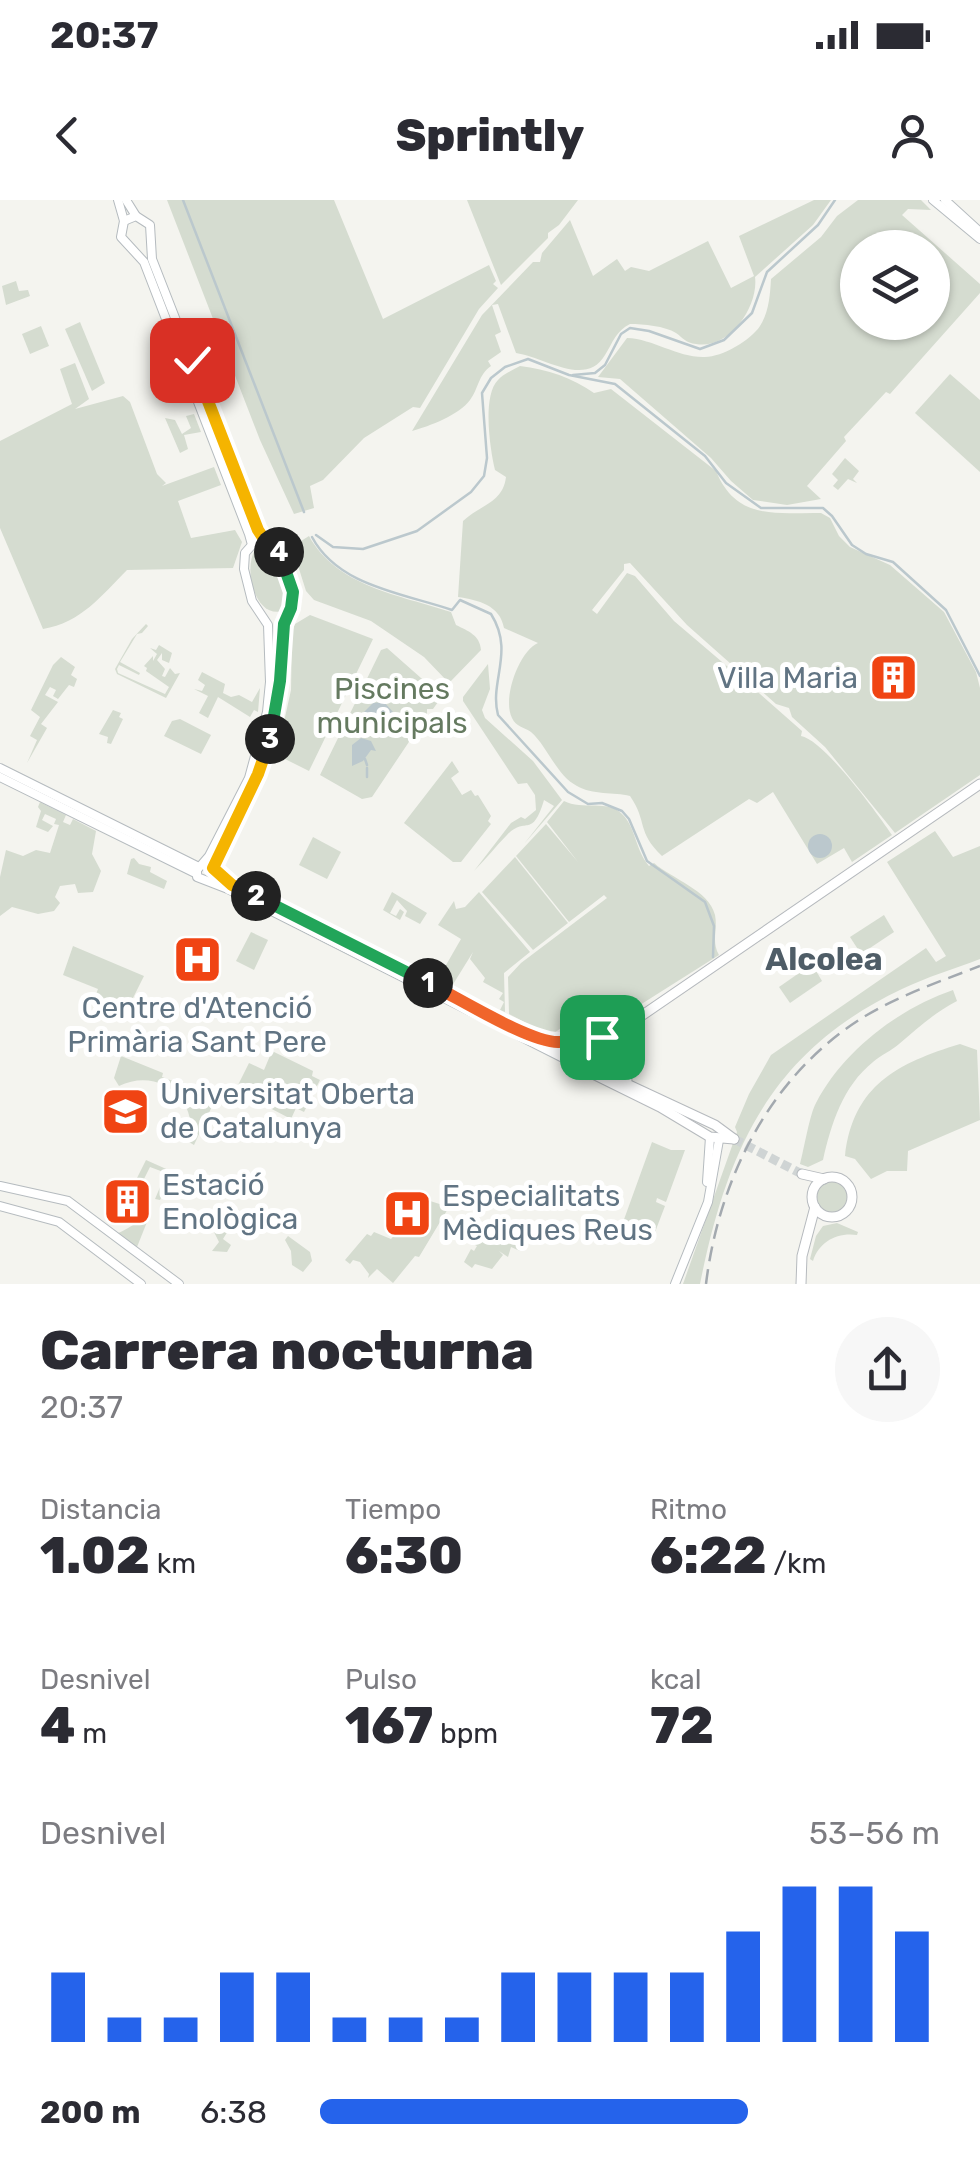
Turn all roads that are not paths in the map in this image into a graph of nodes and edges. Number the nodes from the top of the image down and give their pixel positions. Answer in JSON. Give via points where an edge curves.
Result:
{"nodes":[{"id":1,"x":118,"y":200,"type":"edge"},
{"id":2,"x":126,"y":200,"type":"edge"},
{"id":3,"x":933,"y":200,"type":"edge"},
{"id":4,"x":945,"y":200,"type":"edge"},
{"id":5,"x":136,"y":216,"type":"junction"},
{"id":6,"x":124,"y":222,"type":"junction"},
{"id":7,"x":980,"y":236,"type":"edge"},
{"id":8,"x":149,"y":240,"type":"junction"},
{"id":9,"x":133,"y":247,"type":"junction"},
{"id":10,"x":266,"y":542,"type":"junction"},
{"id":11,"x":252,"y":545,"type":"junction"},
{"id":12,"x":265,"y":616,"type":"junction"},
{"id":13,"x":286,"y":616,"type":"junction"},
{"id":14,"x":0,"y":768,"type":"edge"},
{"id":15,"x":0,"y":777,"type":"edge"},
{"id":16,"x":980,"y":788,"type":"edge"},
{"id":17,"x":205,"y":868,"type":"junction"},
{"id":18,"x":208,"y":882,"type":"junction"},
{"id":19,"x":634,"y":1028,"type":"junction"},
{"id":20,"x":600,"y":1035,"type":"junction"},
{"id":21,"x":572,"y":1040,"type":"junction"},
{"id":22,"x":608,"y":1056,"type":"junction"},
{"id":23,"x":571,"y":1062,"type":"junction"},
{"id":24,"x":589,"y":1072,"type":"junction"},
{"id":25,"x":636,"y":1091,"type":"junction"},
{"id":26,"x":714,"y":1135,"type":"joint"},
{"id":27,"x":825,"y":1178,"type":"junction"},
{"id":28,"x":0,"y":1186,"type":"edge"},
{"id":29,"x":813,"y":1192,"type":"junction"},
{"id":30,"x":0,"y":1206,"type":"edge"},
{"id":31,"x":815,"y":1207,"type":"junction"},
{"id":32,"x":824,"y":1216,"type":"junction"},
{"id":33,"x":807,"y":1234,"type":"junction"},
{"id":34,"x":141,"y":1284,"type":"edge"},
{"id":35,"x":179,"y":1284,"type":"edge"},
{"id":36,"x":675,"y":1284,"type":"edge"},
{"id":37,"x":801,"y":1284,"type":"edge"}],
"edges":[{"from":1,"to":6,"type":"main road"},
{"from":2,"to":5,"type":"main road"},
{"from":3,"to":7,"type":"main road"},
{"from":4,"to":7,"type":"main road"},
{"from":5,"to":6,"type":"main road"},
{"from":5,"to":8,"type":"main road","via":[[150,225]]},
{"from":6,"to":9,"type":"main road","via":[[121,237]]},
{"from":8,"to":9,"type":"main road"},
{"from":8,"to":10,"type":"main road"},
{"from":9,"to":11,"type":"main road"},
{"from":10,"to":11,"type":"main road"},
{"from":10,"to":13,"type":"main road","via":[[279,551],[292,583]]},
{"from":11,"to":12,"type":"main road","via":[[246,584]]},
{"from":12,"to":13,"type":"main road"},
{"from":12,"to":17,"type":"main road","via":[[270,682],[262,737]]},
{"from":13,"to":17,"type":"main road","via":[[268,748]]},
{"from":14,"to":17,"type":"main road"},
{"from":15,"to":17,"type":"main road"},
{"from":16,"to":19,"type":"main road"},
{"from":16,"to":20,"type":"main road","via":[[631,1023]]},
{"from":17,"to":18,"type":"main road","via":[[214,878]]},
{"from":17,"to":18,"type":"main road","via":[[201,881]]},
{"from":17,"to":21,"type":"main road","via":[[537,1038]]},
{"from":18,"to":23,"type":"main road"},
{"from":19,"to":22,"type":"main road"},
{"from":19,"to":25,"type":"main road","via":[[617,1058]]},
{"from":20,"to":21,"type":"main road","via":[[585,1032]]},
{"from":20,"to":22,"type":"main road"},
{"from":21,"to":23,"type":"main road"},
{"from":22,"to":24,"type":"main road"},
{"from":22,"to":25,"type":"main road","via":[[618,1078]]},
{"from":23,"to":24,"type":"main road"},
{"from":24,"to":25,"type":"main road"},
{"from":25,"to":26,"type":"main road"},
{"from":26,"to":36,"type":"main road","via":[[700,1217]]},
{"from":27,"to":29,"type":"main road"},
{"from":27,"to":29,"type":"main road","via":[[802,1174]]},
{"from":27,"to":32,"type":"main road","via":[[841,1179],[852,1193],[847,1211]]},
{"from":28,"to":35,"type":"main road","via":[[68,1202]]},
{"from":29,"to":31,"type":"main road"},
{"from":30,"to":34,"type":"main road","via":[[53,1219]]},
{"from":31,"to":32,"type":"main road"},
{"from":31,"to":33,"type":"main road"},
{"from":32,"to":33,"type":"main road"},
{"from":33,"to":37,"type":"main road"}]}
